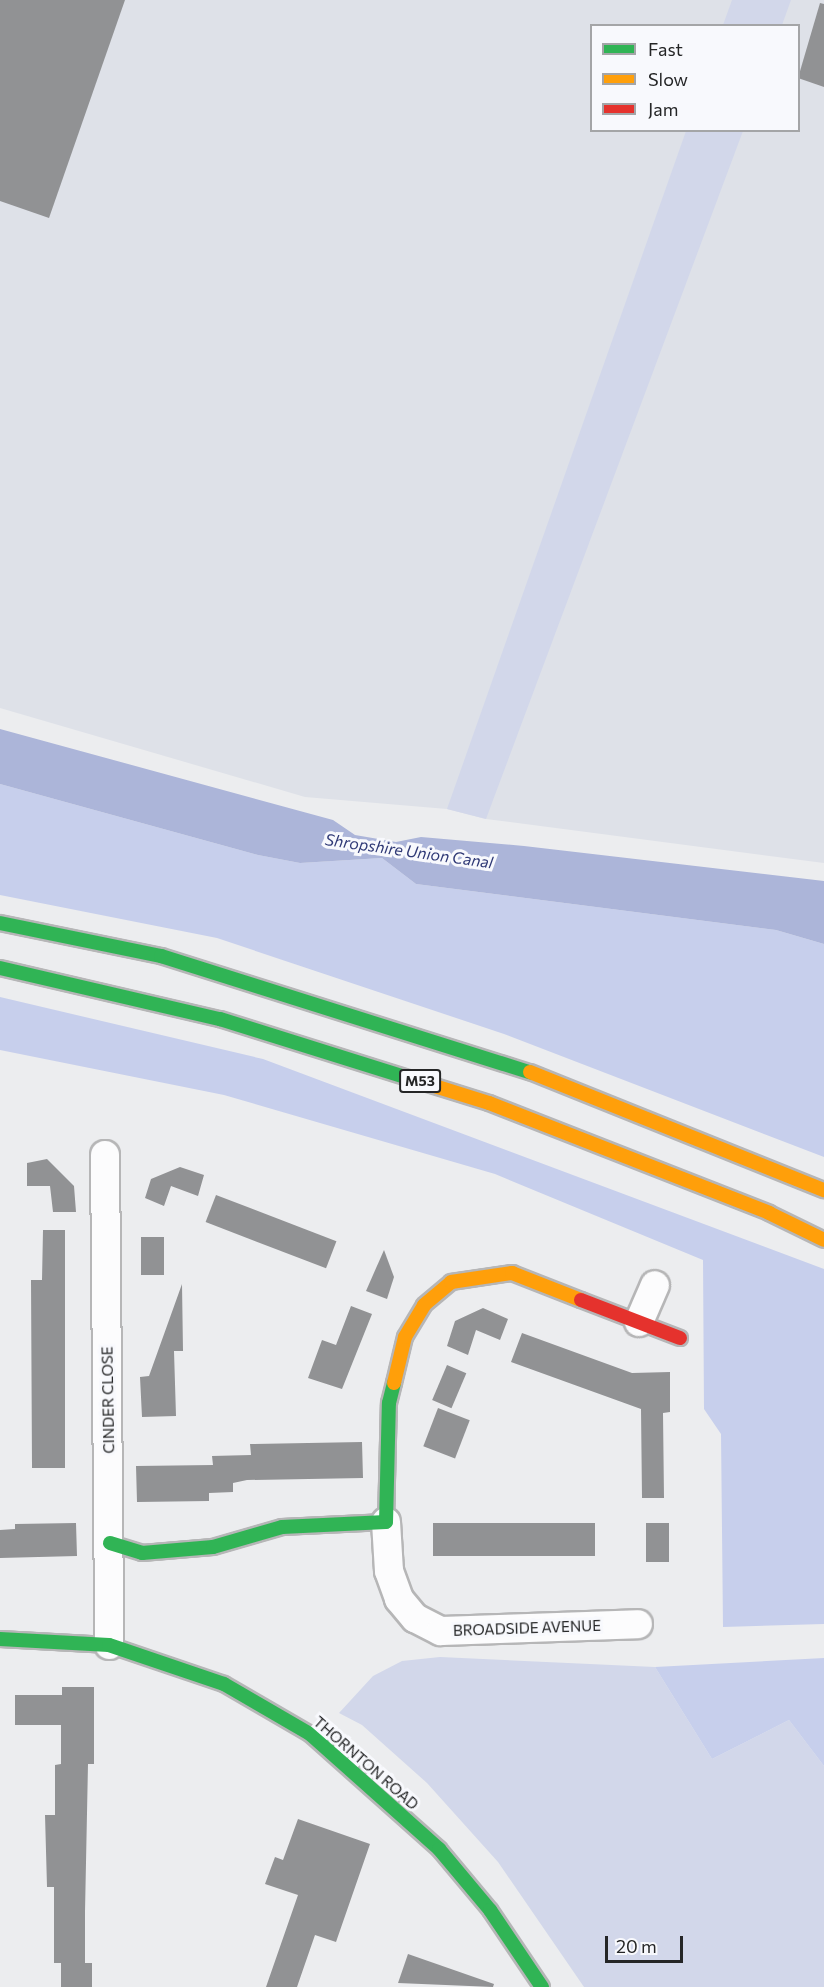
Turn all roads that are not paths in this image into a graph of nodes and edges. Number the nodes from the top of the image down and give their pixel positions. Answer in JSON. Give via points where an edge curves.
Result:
{"nodes":[{"id":1,"x":0,"y":923,"type":"edge"},
{"id":2,"x":0,"y":968,"type":"edge"},
{"id":3,"x":105,"y":1155,"type":"dead end"},
{"id":4,"x":824,"y":1190,"type":"edge"},
{"id":5,"x":824,"y":1240,"type":"edge"},
{"id":6,"x":655,"y":1285,"type":"dead end"},
{"id":7,"x":639,"y":1322,"type":"junction"},
{"id":8,"x":680,"y":1338,"type":"dead end"},
{"id":9,"x":386,"y":1522,"type":"junction"},
{"id":10,"x":110,"y":1543,"type":"junction"},
{"id":11,"x":638,"y":1624,"type":"dead end"},
{"id":12,"x":0,"y":1639,"type":"edge"},
{"id":13,"x":109,"y":1645,"type":"junction"},
{"id":14,"x":542,"y":1987,"type":"edge"}],
"edges":[{"from":1,"to":4,"type":"main road","via":[[161,956],[503,1062],[676,1127]]},
{"from":2,"to":5,"type":"main road","number":"M53","via":[[220,1019],[489,1103],[748,1204]]},
{"from":3,"to":10,"type":"street","name":"CINDER CLOSE"},
{"from":6,"to":7,"type":"street"},
{"from":7,"to":8,"type":"main road"},
{"from":7,"to":9,"type":"main road","via":[[512,1273],[469,1276],[451,1282],[424,1305],[405,1337],[389,1403]]},
{"from":9,"to":10,"type":"main road","via":[[282,1527],[213,1547],[142,1553]]},
{"from":9,"to":11,"type":"street","name":"BROADSIDE AVENUE","via":[[389,1571],[399,1599],[415,1618],[441,1631]]},
{"from":10,"to":13,"type":"street","name":"CINDER CLOSE"},
{"from":12,"to":13,"type":"main road","name":"THORNTON ROAD"},
{"from":13,"to":14,"type":"main road","name":"THORNTON ROAD","via":[[224,1684],[310,1734],[440,1849],[490,1910]]}]}
